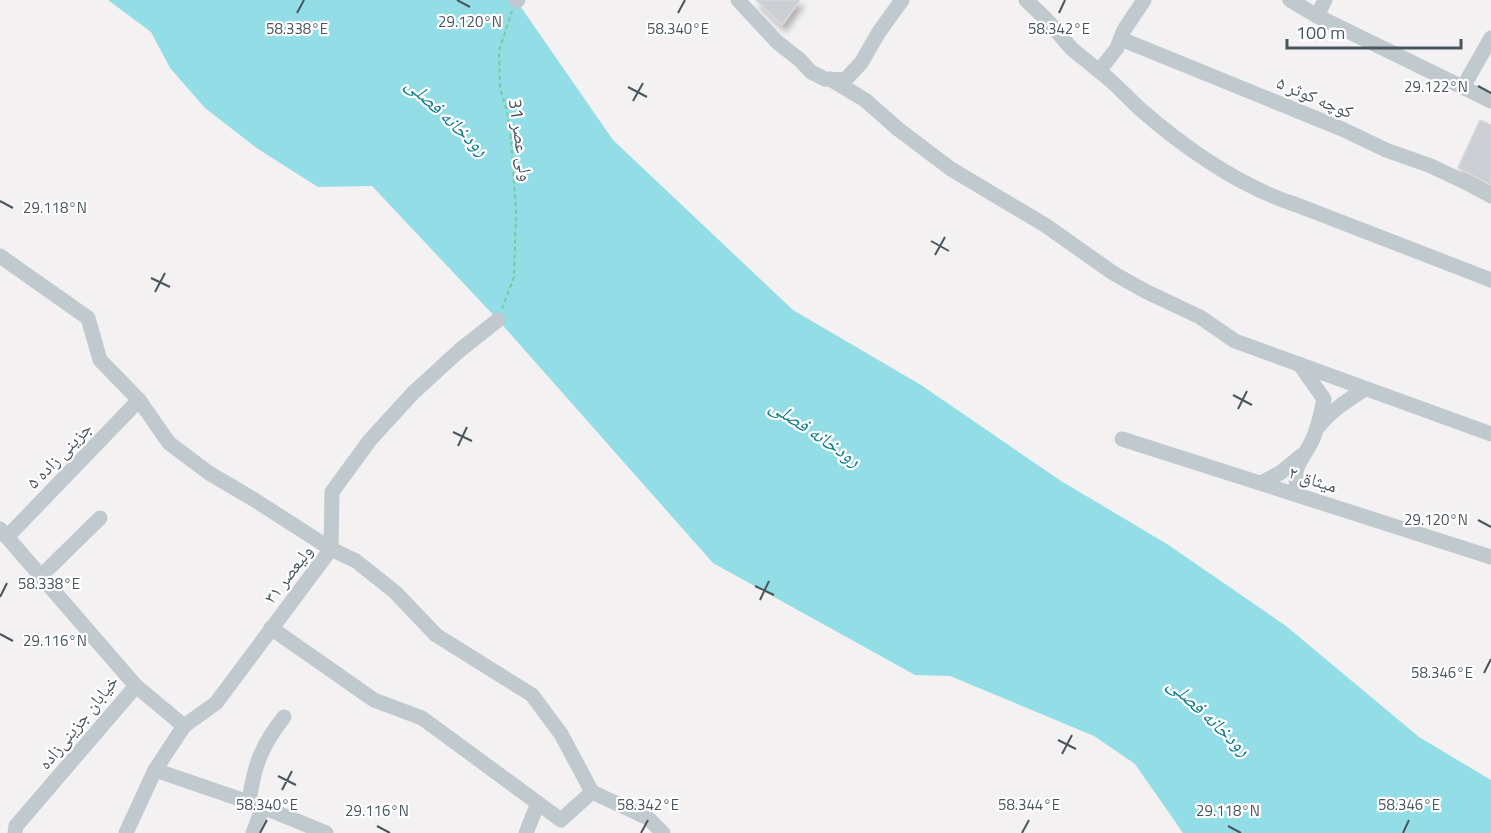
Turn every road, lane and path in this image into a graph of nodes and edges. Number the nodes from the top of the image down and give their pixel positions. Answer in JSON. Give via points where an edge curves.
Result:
{"nodes":[{"id":1,"x":738,"y":0,"type":"edge"},
{"id":2,"x":902,"y":0,"type":"edge"},
{"id":3,"x":1026,"y":0,"type":"edge"},
{"id":4,"x":1144,"y":0,"type":"edge"},
{"id":5,"x":1290,"y":0,"type":"edge"},
{"id":6,"x":1325,"y":0,"type":"edge"},
{"id":7,"x":518,"y":1,"type":"edge"},
{"id":8,"x":1317,"y":16,"type":"junction"},
{"id":9,"x":1491,"y":38,"type":"edge"},
{"id":10,"x":1121,"y":39,"type":"junction"},
{"id":11,"x":1099,"y":71,"type":"junction"},
{"id":12,"x":830,"y":79,"type":"junction"},
{"id":13,"x":1463,"y":87,"type":"junction"},
{"id":14,"x":1491,"y":101,"type":"edge"},
{"id":15,"x":1491,"y":196,"type":"edge"},
{"id":16,"x":0,"y":256,"type":"edge"},
{"id":17,"x":1491,"y":280,"type":"edge"},
{"id":18,"x":498,"y":320,"type":"joint"},
{"id":19,"x":1300,"y":365,"type":"junction"},
{"id":20,"x":1365,"y":389,"type":"junction"},
{"id":21,"x":139,"y":400,"type":"junction"},
{"id":22,"x":1316,"y":431,"type":"junction"},
{"id":23,"x":1491,"y":434,"type":"edge"},
{"id":24,"x":1122,"y":439,"type":"dead end"},
{"id":25,"x":1304,"y":453,"type":"junction"},
{"id":26,"x":1261,"y":483,"type":"junction"},
{"id":27,"x":1299,"y":495,"type":"junction"},
{"id":28,"x":100,"y":518,"type":"dead end"},
{"id":29,"x":4,"y":533,"type":"edge"},
{"id":30,"x":331,"y":549,"type":"junction"},
{"id":31,"x":1491,"y":557,"type":"edge"},
{"id":32,"x":41,"y":576,"type":"junction"},
{"id":33,"x":272,"y":628,"type":"junction"},
{"id":34,"x":136,"y":686,"type":"junction"},
{"id":35,"x":284,"y":717,"type":"dead end"},
{"id":36,"x":184,"y":726,"type":"junction"},
{"id":37,"x":155,"y":770,"type":"junction"},
{"id":38,"x":592,"y":792,"type":"junction"},
{"id":39,"x":538,"y":803,"type":"junction"},
{"id":40,"x":256,"y":805,"type":"junction"},
{"id":41,"x":15,"y":833,"type":"edge"},
{"id":42,"x":126,"y":833,"type":"edge"},
{"id":43,"x":253,"y":833,"type":"edge"},
{"id":44,"x":326,"y":833,"type":"edge"},
{"id":45,"x":526,"y":833,"type":"edge"},
{"id":46,"x":663,"y":833,"type":"edge"}],
"edges":[{"from":1,"to":12,"type":"street","via":[[811,72]]},
{"from":2,"to":12,"type":"street","via":[[861,63],[845,80]]},
{"from":3,"to":11,"type":"street","via":[[1072,49]]},
{"from":4,"to":10,"type":"street"},
{"from":5,"to":8,"type":"street"},
{"from":6,"to":8,"type":"street"},
{"from":7,"to":18,"type":"path","name":"ولی عصر 31","via":[[509,16],[500,51],[500,88],[511,140],[516,212],[514,277]]},
{"from":8,"to":13,"type":"street"},
{"from":9,"to":13,"type":"street"},
{"from":10,"to":11,"type":"street"},
{"from":10,"to":15,"type":"street","name":"کوچه کوثر ۵","via":[[1431,166]]},
{"from":11,"to":17,"type":"street","via":[[1183,145],[1245,182],[1274,197]]},
{"from":12,"to":19,"type":"street","via":[[865,100],[951,169],[1045,225],[1113,273],[1200,317],[1235,341]]},
{"from":13,"to":14,"type":"street"},
{"from":16,"to":21,"type":"street","via":[[88,318],[100,360]]},
{"from":18,"to":30,"type":"street","name":"ولیعصر ۳۱","via":[[412,393],[370,440],[332,492]]},
{"from":19,"to":20,"type":"street"},
{"from":19,"to":22,"type":"street","via":[[1324,399]]},
{"from":20,"to":22,"type":"street","via":[[1328,415]]},
{"from":20,"to":23,"type":"street"},
{"from":21,"to":29,"type":"street","name":"جزینی زاده ۵"},
{"from":21,"to":30,"type":"street","via":[[169,443],[209,473]]},
{"from":22,"to":25,"type":"street"},
{"from":24,"to":26,"type":"street","name":"میثاق ۲"},
{"from":25,"to":26,"type":"street"},
{"from":25,"to":27,"type":"street","via":[[1294,478]]},
{"from":26,"to":27,"type":"street","name":"میثاق ۲"},
{"from":27,"to":31,"type":"street","name":"میثاق ۲"},
{"from":28,"to":32,"type":"street"},
{"from":29,"to":32,"type":"street","name":"خیابان جزینی‌زاده"},
{"from":30,"to":33,"type":"street","name":"ولیعصر ۳۱"},
{"from":30,"to":38,"type":"street","via":[[356,561],[395,592],[436,635],[532,695],[561,734]]},
{"from":32,"to":34,"type":"street","name":"خیابان جزینی‌زاده"},
{"from":33,"to":36,"type":"street","name":"ولیعصر ۳۱","via":[[216,703]]},
{"from":33,"to":39,"type":"street","via":[[374,700],[422,718]]},
{"from":34,"to":36,"type":"street"},
{"from":34,"to":41,"type":"street","name":"خیابان جزینی‌زاده","via":[[16,826]]},
{"from":35,"to":40,"type":"street","via":[[259,756],[252,779]]},
{"from":36,"to":37,"type":"street","name":"ولیعصر ۳۱"},
{"from":37,"to":40,"type":"street"},
{"from":37,"to":42,"type":"street","name":"ولیعصر ۳۱"},
{"from":38,"to":39,"type":"street","via":[[561,820]]},
{"from":38,"to":46,"type":"street","via":[[648,818]]},
{"from":39,"to":45,"type":"street"},
{"from":40,"to":43,"type":"street"},
{"from":40,"to":44,"type":"street"}]}
